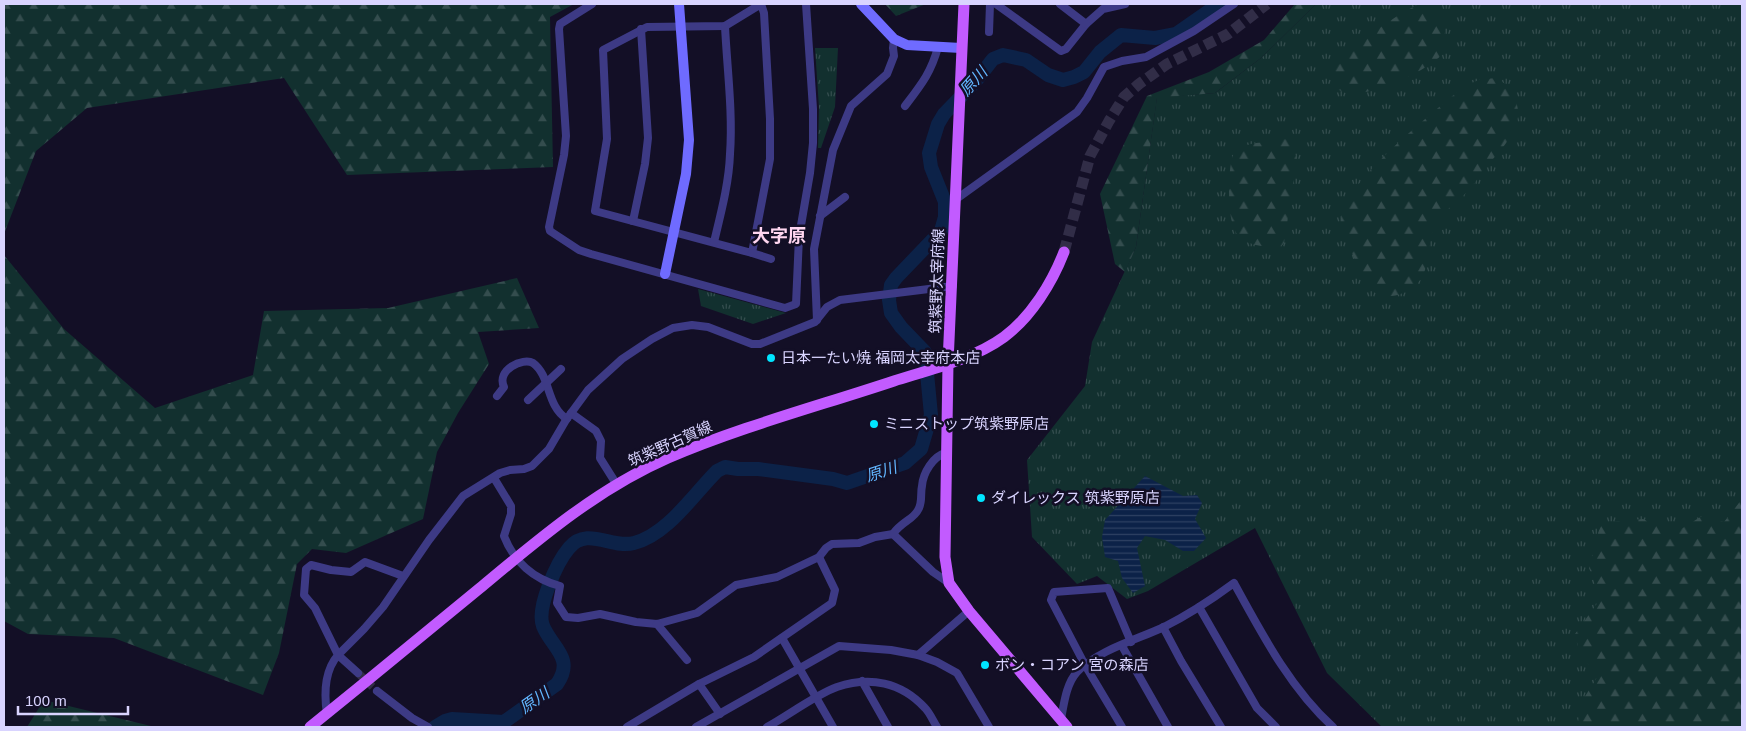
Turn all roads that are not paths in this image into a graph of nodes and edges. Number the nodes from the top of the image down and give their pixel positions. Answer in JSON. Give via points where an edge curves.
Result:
{"nodes":[{"id":1,"x":592,"y":4,"type":"edge"},
{"id":2,"x":679,"y":4,"type":"edge"},
{"id":3,"x":806,"y":4,"type":"edge"},
{"id":4,"x":861,"y":4,"type":"edge"},
{"id":5,"x":964,"y":4,"type":"edge"},
{"id":6,"x":990,"y":4,"type":"edge"},
{"id":7,"x":996,"y":4,"type":"edge"},
{"id":8,"x":1060,"y":4,"type":"edge"},
{"id":9,"x":1121,"y":4,"type":"edge"},
{"id":10,"x":1234,"y":4,"type":"edge"},
{"id":11,"x":1086,"y":24,"type":"junction"},
{"id":12,"x":681,"y":26,"type":"junction"},
{"id":13,"x":725,"y":26,"type":"junction"},
{"id":14,"x":641,"y":29,"type":"junction"},
{"id":15,"x":989,"y":32,"type":"dead end"},
{"id":16,"x":894,"y":40,"type":"junction"},
{"id":17,"x":938,"y":47,"type":"junction"},
{"id":18,"x":961,"y":48,"type":"junction"},
{"id":19,"x":905,"y":106,"type":"dead end"},
{"id":20,"x":846,"y":197,"type":"dead end"},
{"id":21,"x":956,"y":200,"type":"junction"},
{"id":22,"x":820,"y":216,"type":"junction"},
{"id":23,"x":633,"y":221,"type":"junction"},
{"id":24,"x":674,"y":232,"type":"junction"},
{"id":25,"x":714,"y":242,"type":"junction"},
{"id":26,"x":1064,"y":252,"type":"tunnel mouth"},
{"id":27,"x":752,"y":253,"type":"junction"},
{"id":28,"x":771,"y":259,"type":"dead end"},
{"id":29,"x":665,"y":274,"type":"junction"},
{"id":30,"x":953,"y":286,"type":"junction"},
{"id":31,"x":817,"y":320,"type":"junction"},
{"id":32,"x":943,"y":365,"type":"junction"},
{"id":33,"x":561,"y":369,"type":"dead end"},
{"id":34,"x":546,"y":382,"type":"junction"},
{"id":35,"x":497,"y":396,"type":"dead end"},
{"id":36,"x":528,"y":400,"type":"dead end"},
{"id":37,"x":569,"y":416,"type":"junction"},
{"id":38,"x":946,"y":453,"type":"junction"},
{"id":39,"x":494,"y":478,"type":"junction"},
{"id":40,"x":617,"y":485,"type":"junction"},
{"id":41,"x":893,"y":534,"type":"junction"},
{"id":42,"x":819,"y":557,"type":"junction"},
{"id":43,"x":517,"y":558,"type":"junction"},
{"id":44,"x":403,"y":576,"type":"junction"},
{"id":45,"x":949,"y":583,"type":"junction"},
{"id":46,"x":1199,"y":607,"type":"junction"},
{"id":47,"x":969,"y":611,"type":"junction"},
{"id":48,"x":657,"y":624,"type":"junction"},
{"id":49,"x":1163,"y":627,"type":"junction"},
{"id":50,"x":782,"y":638,"type":"junction"},
{"id":51,"x":1131,"y":642,"type":"junction"},
{"id":52,"x":1122,"y":646,"type":"junction"},
{"id":53,"x":338,"y":655,"type":"junction"},
{"id":54,"x":918,"y":655,"type":"junction"},
{"id":55,"x":687,"y":660,"type":"dead end"},
{"id":56,"x":1086,"y":665,"type":"junction"},
{"id":57,"x":799,"y":668,"type":"junction"},
{"id":58,"x":358,"y":673,"type":"tunnel mouth"},
{"id":59,"x":862,"y":681,"type":"junction"},
{"id":60,"x":699,"y":684,"type":"junction"},
{"id":61,"x":377,"y":691,"type":"tunnel mouth"},
{"id":62,"x":816,"y":698,"type":"junction"},
{"id":63,"x":327,"y":714,"type":"junction"},
{"id":64,"x":720,"y":714,"type":"junction"},
{"id":65,"x":1064,"y":723,"type":"edge"},
{"id":66,"x":783,"y":724,"type":"edge"},
{"id":67,"x":310,"y":727,"type":"edge"},
{"id":68,"x":428,"y":727,"type":"edge"},
{"id":69,"x":627,"y":727,"type":"edge"},
{"id":70,"x":696,"y":727,"type":"edge"},
{"id":71,"x":768,"y":727,"type":"edge"},
{"id":72,"x":833,"y":727,"type":"edge"},
{"id":73,"x":888,"y":727,"type":"edge"},
{"id":74,"x":937,"y":727,"type":"edge"},
{"id":75,"x":989,"y":727,"type":"edge"},
{"id":76,"x":1122,"y":727,"type":"edge"},
{"id":77,"x":1168,"y":727,"type":"edge"},
{"id":78,"x":1221,"y":727,"type":"edge"},
{"id":79,"x":1276,"y":727,"type":"edge"},
{"id":80,"x":1333,"y":727,"type":"edge"}],
"edges":[{"from":1,"to":29,"type":"street","via":[[560,24],[559,29],[566,136],[550,231],[579,250]]},
{"from":2,"to":12,"type":"street"},
{"from":3,"to":29,"type":"street","via":[[813,143],[799,237],[796,304],[785,308]]},
{"from":4,"to":16,"type":"street"},
{"from":5,"to":18,"type":"main road","name":"筑紫野太宰府線"},
{"from":6,"to":15,"type":"street"},
{"from":7,"to":11,"type":"street","via":[[1061,51]]},
{"from":8,"to":11,"type":"street"},
{"from":9,"to":11,"type":"street","via":[[1103,9]]},
{"from":10,"to":21,"type":"street","via":[[1146,57],[1104,67],[1077,112]]},
{"from":12,"to":13,"type":"street"},
{"from":12,"to":14,"type":"street"},
{"from":12,"to":24,"type":"street","via":[[689,140],[686,174]]},
{"from":13,"to":25,"type":"street","via":[[730,155]]},
{"from":13,"to":27,"type":"street","via":[[761,4],[764,12],[770,160]]},
{"from":14,"to":23,"type":"street","via":[[648,138]]},
{"from":14,"to":23,"type":"street","via":[[603,50],[608,139],[595,211]]},
{"from":16,"to":17,"type":"street","via":[[907,45]]},
{"from":16,"to":22,"type":"street","via":[[894,56],[887,74],[852,106],[840,132],[833,150]]},
{"from":17,"to":18,"type":"street"},
{"from":17,"to":19,"type":"street","via":[[926,80]]},
{"from":18,"to":21,"type":"main road","name":"筑紫野太宰府線"},
{"from":20,"to":22,"type":"street"},
{"from":21,"to":30,"type":"main road","name":"筑紫野太宰府線"},
{"from":22,"to":31,"type":"street","via":[[814,249]]},
{"from":23,"to":24,"type":"street"},
{"from":24,"to":25,"type":"street"},
{"from":24,"to":29,"type":"street"},
{"from":25,"to":27,"type":"street"},
{"from":26,"to":32,"type":"main road","name":"筑紫野古賀線","via":[[1044,292],[1020,323],[993,344]]},
{"from":27,"to":28,"type":"street"},
{"from":30,"to":31,"type":"street","via":[[840,300],[827,307]]},
{"from":30,"to":32,"type":"main road","name":"筑紫野太宰府線"},
{"from":31,"to":37,"type":"street","via":[[760,344],[698,324],[673,328],[622,359],[588,390]]},
{"from":32,"to":38,"type":"main road","name":"筑紫野太宰府線"},
{"from":32,"to":40,"type":"main road","name":"筑紫野古賀線","via":[[723,437],[668,459]]},
{"from":33,"to":34,"type":"street"},
{"from":34,"to":35,"type":"street","via":[[534,364],[520,363],[508,368],[502,376],[504,387]]},
{"from":34,"to":36,"type":"street"},
{"from":34,"to":37,"type":"street","via":[[555,408],[560,414]]},
{"from":37,"to":39,"type":"street","via":[[549,449],[532,466],[500,473]]},
{"from":37,"to":40,"type":"street","via":[[596,431],[601,441],[600,458]]},
{"from":38,"to":41,"type":"street","via":[[929,466],[918,510]]},
{"from":38,"to":45,"type":"main road","name":"筑紫野太宰府線","via":[[945,557]]},
{"from":39,"to":43,"type":"street","via":[[511,506],[504,536]]},
{"from":39,"to":44,"type":"street","via":[[463,496]]},
{"from":40,"to":43,"type":"main road","name":"筑紫野古賀線","via":[[593,499]]},
{"from":41,"to":42,"type":"street","via":[[859,543],[832,544]]},
{"from":41,"to":45,"type":"street"},
{"from":42,"to":48,"type":"street","via":[[777,577],[736,585],[697,613]]},
{"from":42,"to":50,"type":"street","via":[[835,590],[832,602]]},
{"from":43,"to":48,"type":"street","via":[[534,576],[560,586],[557,604],[566,617],[600,614]]},
{"from":43,"to":63,"type":"main road","name":"筑紫野古賀線"},
{"from":44,"to":53,"type":"street","via":[[383,607]]},
{"from":44,"to":53,"type":"street","via":[[365,562],[351,572],[311,565],[306,568],[304,595],[315,608]]},
{"from":45,"to":47,"type":"main road","name":"筑紫野太宰府線"},
{"from":46,"to":49,"type":"street"},
{"from":46,"to":79,"type":"street","via":[[1257,708]]},
{"from":46,"to":80,"type":"street","via":[[1234,584],[1297,688]]},
{"from":47,"to":54,"type":"street"},
{"from":47,"to":65,"type":"main road","name":"筑紫野太宰府線"},
{"from":48,"to":55,"type":"street"},
{"from":49,"to":51,"type":"street"},
{"from":49,"to":78,"type":"street"},
{"from":50,"to":57,"type":"street"},
{"from":50,"to":60,"type":"street","via":[[754,657]]},
{"from":51,"to":52,"type":"street"},
{"from":51,"to":56,"type":"street","via":[[1108,588],[1054,592],[1051,600]]},
{"from":52,"to":56,"type":"street","via":[[1093,658]]},
{"from":52,"to":77,"type":"street"},
{"from":53,"to":58,"type":"street"},
{"from":53,"to":63,"type":"street","via":[[328,672]]},
{"from":54,"to":57,"type":"street","via":[[839,646]]},
{"from":54,"to":75,"type":"street","via":[[957,674]]},
{"from":56,"to":65,"type":"street","via":[[1068,688]]},
{"from":56,"to":76,"type":"street"},
{"from":57,"to":62,"type":"street"},
{"from":57,"to":64,"type":"street"},
{"from":59,"to":62,"type":"street"},
{"from":59,"to":73,"type":"street"},
{"from":59,"to":74,"type":"street","via":[[906,691],[926,709]]},
{"from":60,"to":64,"type":"street"},
{"from":60,"to":69,"type":"street"},
{"from":61,"to":68,"type":"street"},
{"from":62,"to":66,"type":"street"},
{"from":62,"to":72,"type":"street"},
{"from":63,"to":67,"type":"main road","name":"筑紫野古賀線"},
{"from":64,"to":70,"type":"street"},
{"from":66,"to":71,"type":"street"}]}
